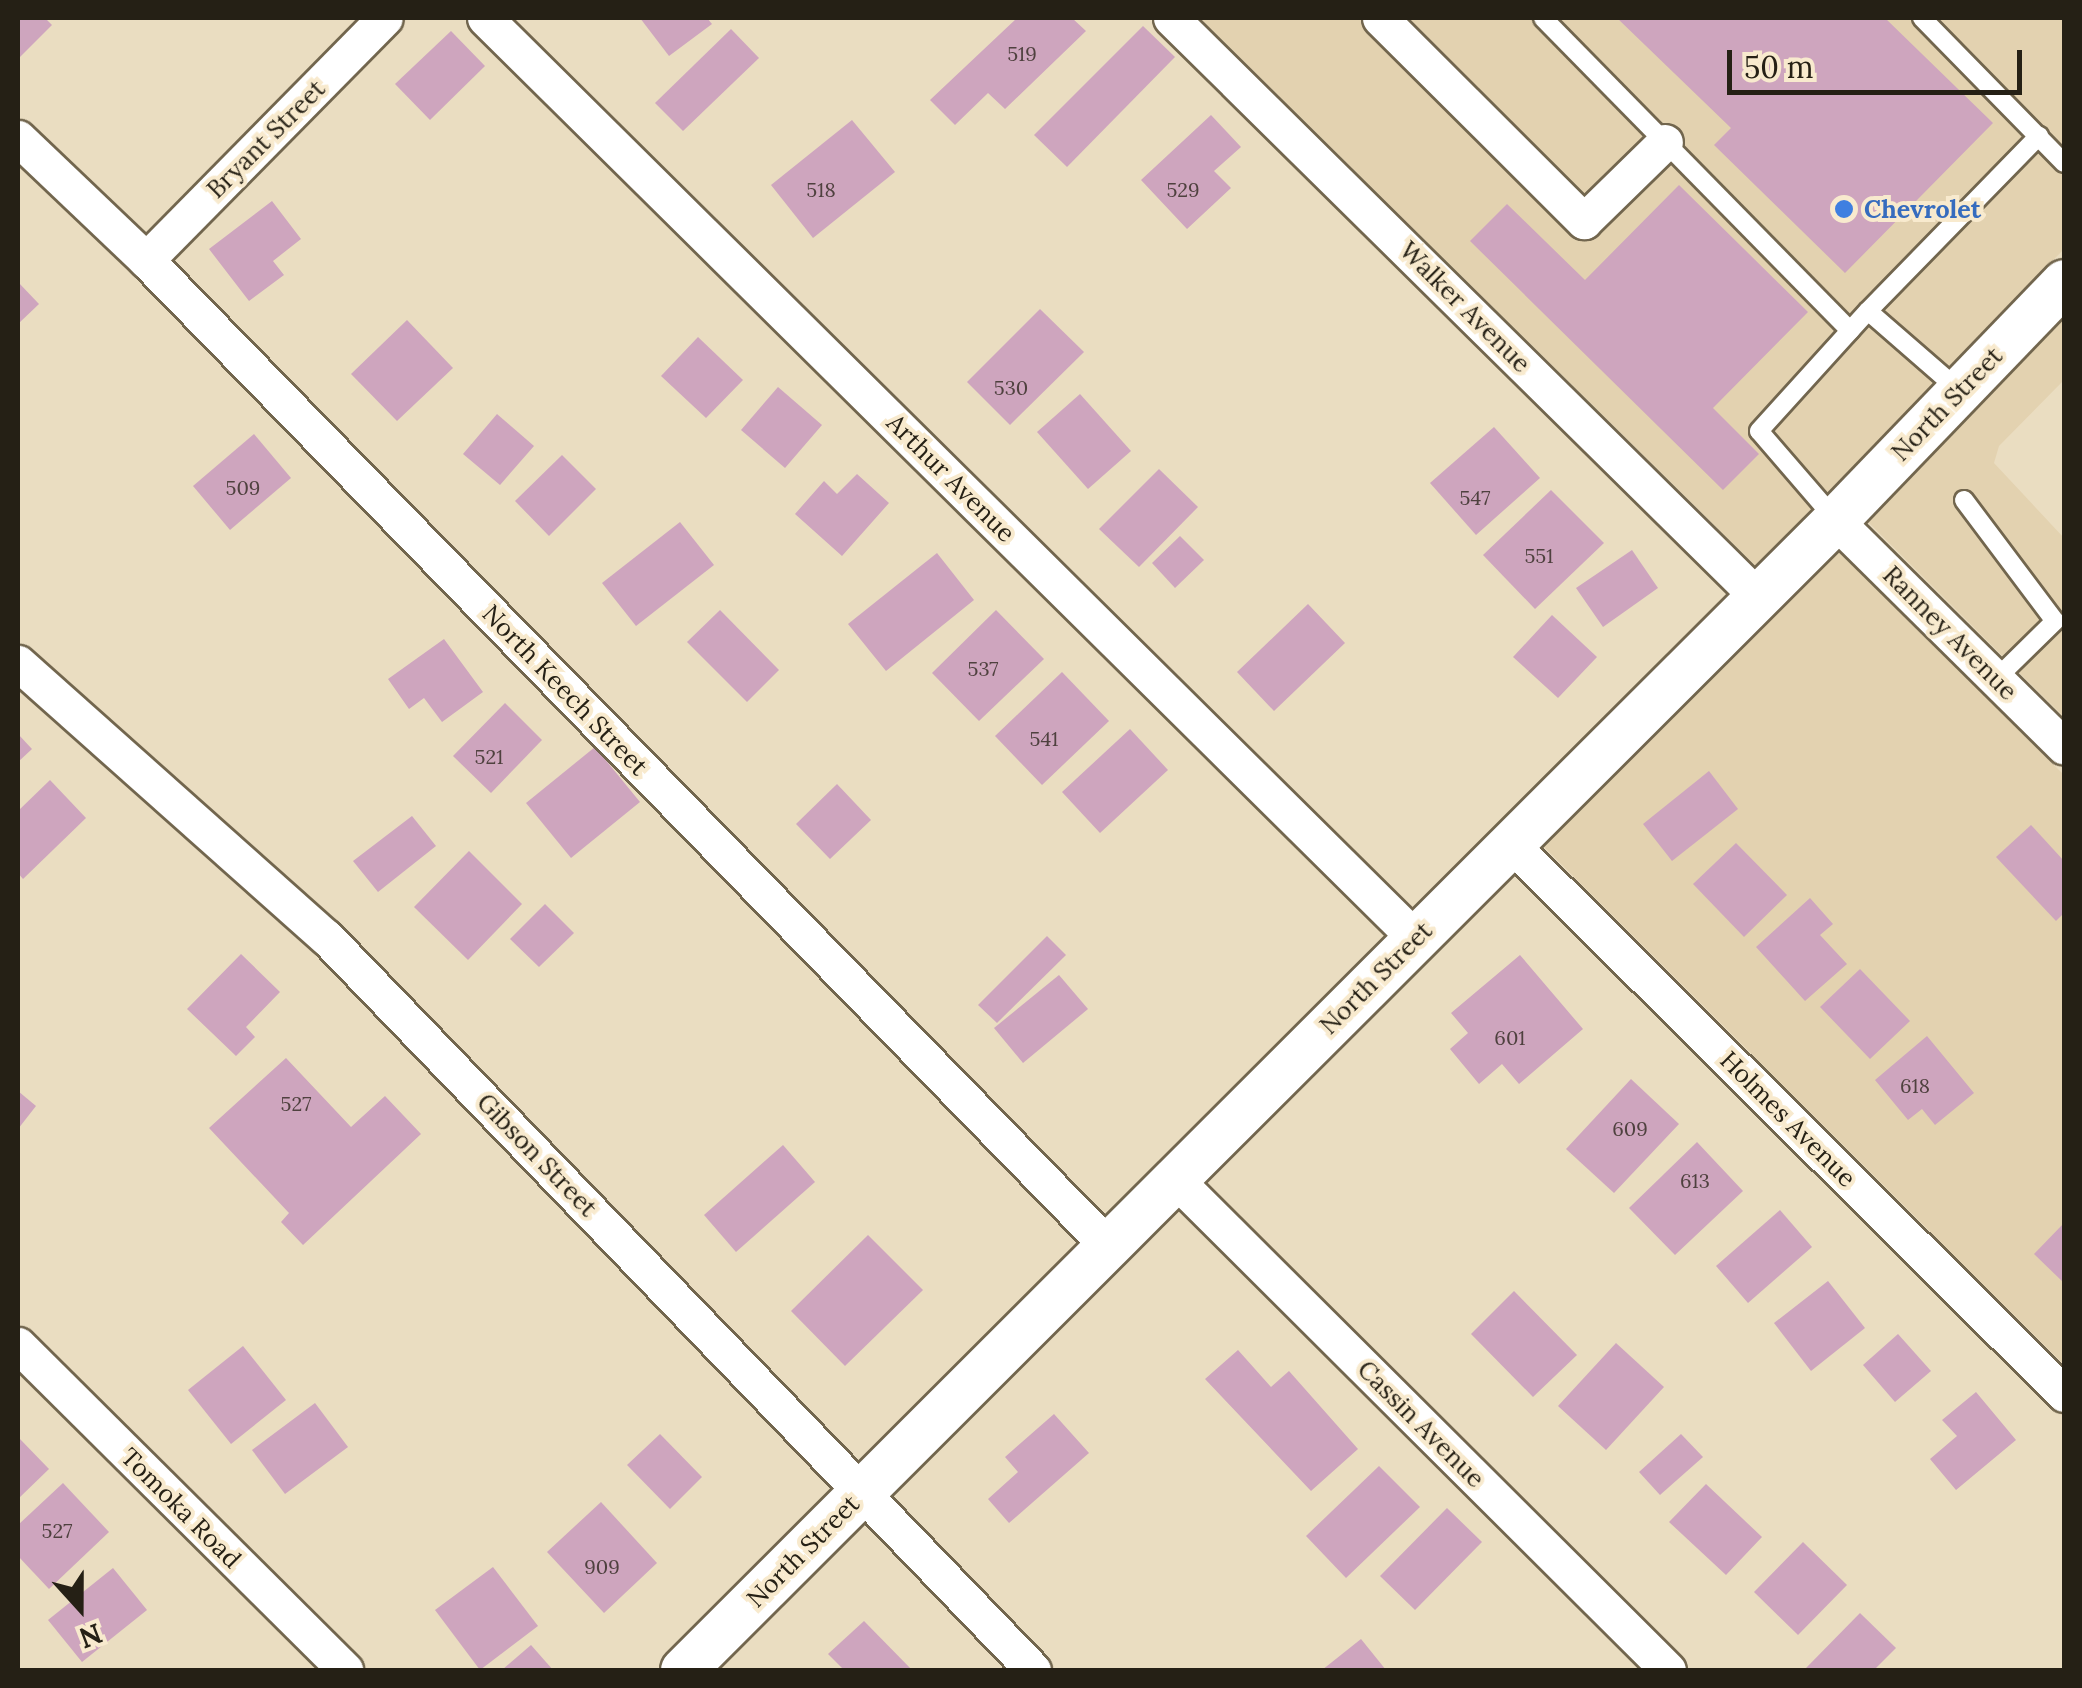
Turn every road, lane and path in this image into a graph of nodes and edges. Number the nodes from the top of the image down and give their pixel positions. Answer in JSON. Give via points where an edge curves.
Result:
{"nodes":[{"id":1,"x":385,"y":18,"type":"edge"},
{"id":2,"x":485,"y":18,"type":"edge"},
{"id":3,"x":1171,"y":18,"type":"edge"},
{"id":4,"x":1380,"y":18,"type":"edge"},
{"id":5,"x":1543,"y":18,"type":"edge"},
{"id":6,"x":1922,"y":18,"type":"edge"},
{"id":7,"x":2038,"y":136,"type":"junction"},
{"id":8,"x":18,"y":138,"type":"edge"},
{"id":9,"x":1664,"y":142,"type":"junction"},
{"id":10,"x":2064,"y":163,"type":"edge"},
{"id":11,"x":146,"y":260,"type":"junction"},
{"id":12,"x":2064,"y":282,"type":"edge"},
{"id":13,"x":1868,"y":312,"type":"junction"},
{"id":14,"x":1850,"y":330,"type":"junction"},
{"id":15,"x":1960,"y":390,"type":"junction"},
{"id":16,"x":1964,"y":500,"type":"dead end"},
{"id":17,"x":1836,"y":520,"type":"junction"},
{"id":18,"x":1758,"y":597,"type":"junction"},
{"id":19,"x":18,"y":663,"type":"edge"},
{"id":20,"x":1996,"y":679,"type":"junction"},
{"id":21,"x":2064,"y":746,"type":"edge"},
{"id":22,"x":1511,"y":844,"type":"junction"},
{"id":23,"x":1416,"y":939,"type":"junction"},
{"id":24,"x":1174,"y":1178,"type":"junction"},
{"id":25,"x":1108,"y":1246,"type":"junction"},
{"id":26,"x":18,"y":1346,"type":"edge"},
{"id":27,"x":2064,"y":1394,"type":"edge"},
{"id":28,"x":860,"y":1494,"type":"junction"},
{"id":29,"x":345,"y":1670,"type":"edge"},
{"id":30,"x":682,"y":1670,"type":"edge"},
{"id":31,"x":1033,"y":1670,"type":"edge"},
{"id":32,"x":1668,"y":1670,"type":"edge"}],
"edges":[{"from":1,"to":11,"type":"street","name":"Bryant Street"},
{"from":2,"to":23,"type":"street","name":"Arthur Avenue"},
{"from":3,"to":18,"type":"street","name":"Walker Avenue"},
{"from":4,"to":9,"type":"street","via":[[1584,221]]},
{"from":5,"to":9,"type":"lane"},
{"from":6,"to":7,"type":"lane"},
{"from":7,"to":10,"type":"lane"},
{"from":7,"to":13,"type":"lane"},
{"from":8,"to":11,"type":"street","name":"North Keech Street"},
{"from":9,"to":14,"type":"lane"},
{"from":11,"to":25,"type":"street","name":"North Keech Street"},
{"from":12,"to":15,"type":"street","name":"North Street"},
{"from":13,"to":14,"type":"lane"},
{"from":13,"to":15,"type":"lane"},
{"from":14,"to":17,"type":"lane","via":[[1758,431]]},
{"from":15,"to":17,"type":"street","name":"North Street"},
{"from":16,"to":20,"type":"lane","via":[[2056,621]]},
{"from":17,"to":18,"type":"street","name":"North Street"},
{"from":17,"to":20,"type":"street","name":"Ranney Avenue"},
{"from":18,"to":22,"type":"street","name":"North Street"},
{"from":19,"to":28,"type":"street","name":"Gibson Street","via":[[326,937]]},
{"from":20,"to":21,"type":"street","name":"Ranney Avenue"},
{"from":22,"to":23,"type":"street","name":"North Street"},
{"from":22,"to":27,"type":"street","name":"Holmes Avenue"},
{"from":23,"to":24,"type":"street","name":"North Street"},
{"from":24,"to":25,"type":"street","name":"North Street"},
{"from":24,"to":32,"type":"street","name":"Cassin Avenue"},
{"from":25,"to":28,"type":"street","name":"North Street"},
{"from":26,"to":29,"type":"street","name":"Tomoka Road"},
{"from":28,"to":30,"type":"street","name":"North Street"},
{"from":28,"to":31,"type":"street","name":"Gibson Street"}]}
